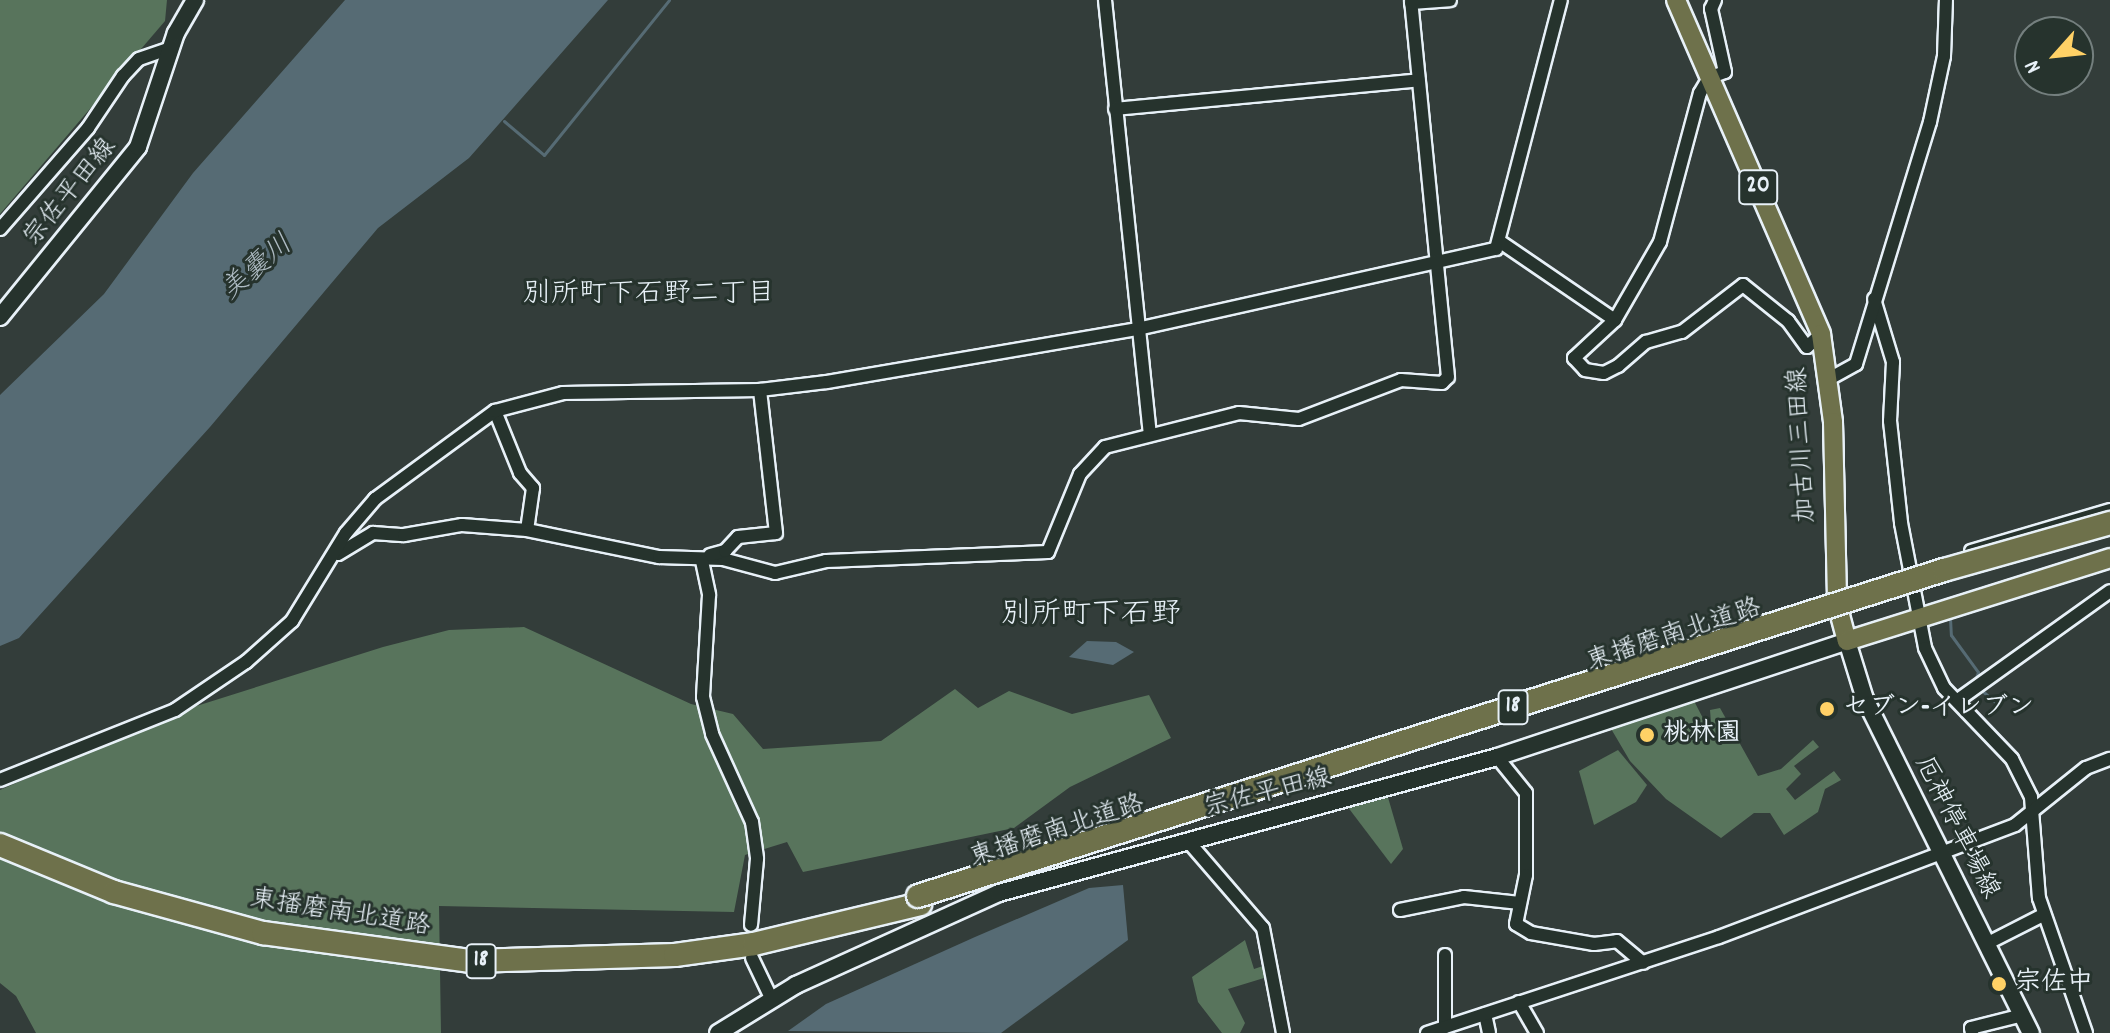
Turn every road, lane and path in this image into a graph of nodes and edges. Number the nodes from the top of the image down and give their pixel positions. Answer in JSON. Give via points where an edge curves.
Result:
{"nodes":[{"id":1,"x":195,"y":0,"type":"edge"},
{"id":2,"x":1105,"y":0,"type":"edge"},
{"id":3,"x":1450,"y":0,"type":"edge"},
{"id":4,"x":1561,"y":0,"type":"edge"},
{"id":5,"x":1676,"y":0,"type":"edge"},
{"id":6,"x":1715,"y":0,"type":"edge"},
{"id":7,"x":1946,"y":0,"type":"edge"},
{"id":8,"x":1411,"y":2,"type":"edge"},
{"id":9,"x":171,"y":48,"type":"junction"},
{"id":10,"x":1709,"y":78,"type":"junction"},
{"id":11,"x":1419,"y":80,"type":"junction"},
{"id":12,"x":1115,"y":109,"type":"junction"},
{"id":13,"x":0,"y":229,"type":"edge"},
{"id":14,"x":1502,"y":243,"type":"junction"},
{"id":15,"x":1436,"y":265,"type":"junction"},
{"id":16,"x":1874,"y":299,"type":"junction"},
{"id":17,"x":0,"y":317,"type":"edge"},
{"id":18,"x":1615,"y":320,"type":"junction"},
{"id":19,"x":1137,"y":329,"type":"junction"},
{"id":20,"x":1821,"y":334,"type":"junction"},
{"id":21,"x":1829,"y":379,"type":"junction"},
{"id":22,"x":760,"y":390,"type":"junction"},
{"id":23,"x":495,"y":411,"type":"junction"},
{"id":24,"x":1150,"y":432,"type":"junction"},
{"id":25,"x":2110,"y":510,"type":"edge"},
{"id":26,"x":2110,"y":523,"type":"edge"},
{"id":27,"x":527,"y":530,"type":"junction"},
{"id":28,"x":2110,"y":531,"type":"edge"},
{"id":29,"x":2110,"y":558,"type":"edge"},
{"id":30,"x":332,"y":559,"type":"junction"},
{"id":31,"x":702,"y":561,"type":"junction"},
{"id":32,"x":1909,"y":571,"type":"junction"},
{"id":33,"x":1872,"y":582,"type":"dead end"},
{"id":34,"x":2110,"y":591,"type":"edge"},
{"id":35,"x":1918,"y":615,"type":"junction"},
{"id":36,"x":1847,"y":641,"type":"junction"},
{"id":37,"x":1958,"y":700,"type":"junction"},
{"id":38,"x":1497,"y":757,"type":"junction"},
{"id":39,"x":2110,"y":759,"type":"edge"},
{"id":40,"x":0,"y":780,"type":"edge"},
{"id":41,"x":2033,"y":815,"type":"junction"},
{"id":42,"x":0,"y":835,"type":"edge"},
{"id":43,"x":1187,"y":840,"type":"junction"},
{"id":44,"x":0,"y":845,"type":"edge"},
{"id":45,"x":1939,"y":850,"type":"junction"},
{"id":46,"x":51,"y":862,"type":"junction"},
{"id":47,"x":919,"y":900,"type":"junction"},
{"id":48,"x":1520,"y":903,"type":"junction"},
{"id":49,"x":1400,"y":910,"type":"dead end"},
{"id":50,"x":2043,"y":915,"type":"junction"},
{"id":51,"x":751,"y":925,"type":"dead end"},
{"id":52,"x":1988,"y":943,"type":"junction"},
{"id":53,"x":1445,"y":955,"type":"dead end"},
{"id":54,"x":752,"y":958,"type":"dead end"},
{"id":55,"x":1643,"y":963,"type":"junction"},
{"id":56,"x":772,"y":1000,"type":"junction"},
{"id":57,"x":1519,"y":1002,"type":"junction"},
{"id":58,"x":1485,"y":1014,"type":"junction"},
{"id":59,"x":2023,"y":1015,"type":"junction"},
{"id":60,"x":1445,"y":1027,"type":"junction"},
{"id":61,"x":718,"y":1033,"type":"edge"},
{"id":62,"x":1283,"y":1033,"type":"edge"},
{"id":63,"x":1427,"y":1033,"type":"edge"},
{"id":64,"x":1489,"y":1033,"type":"edge"},
{"id":65,"x":1537,"y":1033,"type":"edge"},
{"id":66,"x":1972,"y":1033,"type":"edge"},
{"id":67,"x":2031,"y":1033,"type":"edge"},
{"id":68,"x":2086,"y":1033,"type":"edge"}],
"edges":[{"from":1,"to":9,"type":"main road","name":"宗佐平田線"},
{"from":2,"to":12,"type":"street"},
{"from":3,"to":8,"type":"street"},
{"from":4,"to":14,"type":"street"},
{"from":5,"to":10,"type":"main road","name":"加古川三田線","number":"20"},
{"from":6,"to":10,"type":"street","via":[[1711,9],[1725,72]]},
{"from":7,"to":16,"type":"street","via":[[1944,56],[1930,122]]},
{"from":8,"to":11,"type":"street"},
{"from":9,"to":13,"type":"street","via":[[139,59],[88,128]]},
{"from":9,"to":17,"type":"main road","name":"宗佐平田線","via":[[138,147]]},
{"from":10,"to":18,"type":"street","via":[[1660,242]]},
{"from":10,"to":20,"type":"main road","name":"加古川三田線","number":"20"},
{"from":11,"to":12,"type":"street"},
{"from":11,"to":15,"type":"street"},
{"from":12,"to":19,"type":"street"},
{"from":14,"to":15,"type":"street"},
{"from":14,"to":18,"type":"street"},
{"from":15,"to":19,"type":"street"},
{"from":15,"to":24,"type":"street","via":[[1448,377],[1442,383],[1401,380],[1299,419],[1239,413],[1196,428]]},
{"from":16,"to":21,"type":"street","via":[[1856,364]]},
{"from":16,"to":32,"type":"street","via":[[1893,362],[1890,421]]},
{"from":18,"to":20,"type":"street","via":[[1574,358],[1585,370],[1604,373],[1646,342],[1682,332],[1743,285],[1788,321],[1807,347]]},
{"from":19,"to":22,"type":"street"},
{"from":19,"to":24,"type":"street"},
{"from":20,"to":21,"type":"main road","name":"加古川三田線","number":"20"},
{"from":21,"to":36,"type":"main road","name":"加古川三田線","number":"20","via":[[1833,545]]},
{"from":22,"to":23,"type":"street","via":[[563,393]]},
{"from":22,"to":31,"type":"street","via":[[776,533],[738,537],[725,551]]},
{"from":23,"to":27,"type":"street","via":[[520,473],[533,488]]},
{"from":23,"to":30,"type":"street","via":[[375,499]]},
{"from":24,"to":31,"type":"street","via":[[1089,459],[1048,552],[826,561],[775,573],[723,559]]},
{"from":25,"to":32,"type":"street"},
{"from":26,"to":47,"type":"highway","name":"東播磨南北道路","number":"18","bridge":true},
{"from":27,"to":30,"type":"street","via":[[462,525],[373,533]]},
{"from":27,"to":31,"type":"street"},
{"from":28,"to":47,"type":"highway","name":"東播磨南北道路","number":"18"},
{"from":29,"to":35,"type":"main road"},
{"from":30,"to":40,"type":"street","via":[[292,621],[191,700]]},
{"from":31,"to":51,"type":"street","via":[[709,595],[703,697],[712,734],[752,822],[757,859]]},
{"from":32,"to":33,"type":"street"},
{"from":32,"to":35,"type":"street"},
{"from":34,"to":37,"type":"street"},
{"from":35,"to":36,"type":"main road"},
{"from":35,"to":37,"type":"street","via":[[1925,648],[1944,688]]},
{"from":36,"to":38,"type":"main road","name":"宗佐平田線"},
{"from":36,"to":45,"type":"main road","name":"厄神停車場線","via":[[1865,699]]},
{"from":37,"to":41,"type":"street","via":[[2012,759]]},
{"from":38,"to":43,"type":"main road","name":"宗佐平田線"},
{"from":38,"to":48,"type":"street","via":[[1526,793],[1526,875]]},
{"from":39,"to":41,"type":"street","via":[[2086,768]]},
{"from":41,"to":45,"type":"street"},
{"from":41,"to":50,"type":"street","via":[[2031,849]]},
{"from":42,"to":46,"type":"highway","name":"東播磨南北道路","number":"18"},
{"from":43,"to":56,"type":"main road","name":"宗佐平田線","via":[[999,893]]},
{"from":43,"to":62,"type":"street","via":[[1263,928]]},
{"from":44,"to":46,"type":"highway","name":"東播磨南北道路","number":"18"},
{"from":45,"to":52,"type":"main road","name":"厄神停車場線"},
{"from":45,"to":55,"type":"street"},
{"from":46,"to":47,"type":"highway","name":"東播磨南北道路","number":"18","via":[[263,933],[471,961],[675,955],[781,938]]},
{"from":48,"to":49,"type":"street","via":[[1464,897]]},
{"from":48,"to":55,"type":"street","via":[[1516,924],[1524,930],[1594,944],[1617,941]]},
{"from":50,"to":52,"type":"street"},
{"from":50,"to":68,"type":"street"},
{"from":52,"to":59,"type":"main road","name":"厄神停車場線"},
{"from":53,"to":60,"type":"street"},
{"from":54,"to":56,"type":"street"},
{"from":55,"to":57,"type":"street"},
{"from":56,"to":61,"type":"main road","name":"宗佐平田線"},
{"from":57,"to":58,"type":"street"},
{"from":57,"to":65,"type":"street"},
{"from":58,"to":60,"type":"street"},
{"from":58,"to":64,"type":"street"},
{"from":59,"to":66,"type":"street","via":[[1971,1028]]},
{"from":59,"to":67,"type":"main road","name":"厄神停車場線"},
{"from":60,"to":63,"type":"street"}]}
